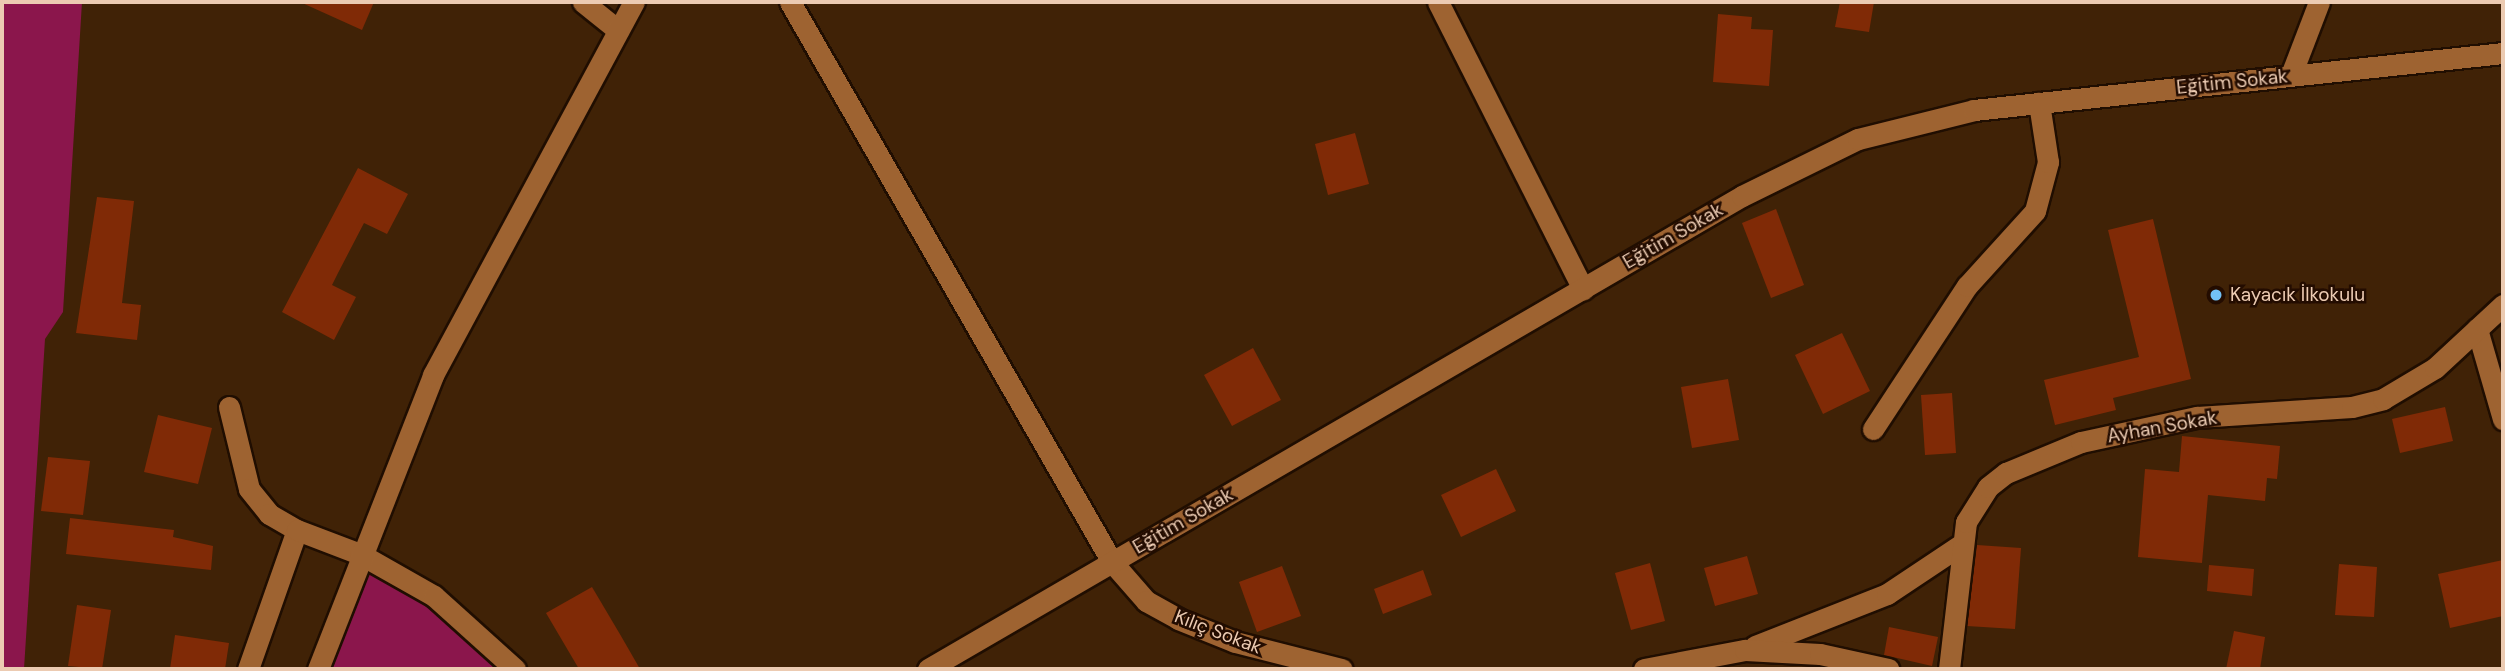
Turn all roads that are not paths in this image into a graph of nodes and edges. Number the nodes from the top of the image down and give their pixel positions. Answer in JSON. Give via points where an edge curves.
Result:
{"nodes":[{"id":1,"x":583,"y":2,"type":"edge"},
{"id":2,"x":634,"y":2,"type":"edge"},
{"id":3,"x":790,"y":2,"type":"edge"},
{"id":4,"x":1438,"y":2,"type":"edge"},
{"id":5,"x":2319,"y":2,"type":"edge"},
{"id":6,"x":618,"y":30,"type":"junction"},
{"id":7,"x":2503,"y":53,"type":"edge"},
{"id":8,"x":2291,"y":75,"type":"junction"},
{"id":9,"x":2039,"y":103,"type":"junction"},
{"id":10,"x":1583,"y":289,"type":"junction"},
{"id":11,"x":2503,"y":304,"type":"edge"},
{"id":12,"x":2477,"y":329,"type":"junction"},
{"id":13,"x":229,"y":407,"type":"dead end"},
{"id":14,"x":2503,"y":419,"type":"edge"},
{"id":15,"x":1872,"y":429,"type":"dead end"},
{"id":16,"x":296,"y":530,"type":"junction"},
{"id":17,"x":1959,"y":547,"type":"junction"},
{"id":18,"x":359,"y":554,"type":"junction"},
{"id":19,"x":1112,"y":562,"type":"junction"},
{"id":20,"x":1745,"y":650,"type":"junction"},
{"id":21,"x":248,"y":669,"type":"edge"},
{"id":22,"x":318,"y":669,"type":"edge"},
{"id":23,"x":515,"y":669,"type":"edge"},
{"id":24,"x":928,"y":669,"type":"edge"},
{"id":25,"x":1342,"y":669,"type":"edge"},
{"id":26,"x":1644,"y":669,"type":"edge"},
{"id":27,"x":1888,"y":669,"type":"edge"},
{"id":28,"x":1949,"y":669,"type":"edge"}],
"edges":[{"from":1,"to":6,"type":"street"},
{"from":2,"to":6,"type":"street"},
{"from":3,"to":19,"type":"street","name":"Kılıç Sokak"},
{"from":4,"to":10,"type":"street"},
{"from":5,"to":8,"type":"street"},
{"from":6,"to":18,"type":"street","via":[[433,375]]},
{"from":7,"to":8,"type":"street","name":"Eğitim Sokak"},
{"from":8,"to":9,"type":"street","name":"Eğitim Sokak"},
{"from":9,"to":10,"type":"street","name":"Eğitim Sokak","via":[[1962,113],[1858,139],[1742,195]]},
{"from":9,"to":15,"type":"street","via":[[2048,162],[2035,211],[1967,286]]},
{"from":10,"to":19,"type":"street","name":"Eğitim Sokak"},
{"from":11,"to":12,"type":"street","name":"Ayhan Sokak"},
{"from":12,"to":14,"type":"street"},
{"from":12,"to":17,"type":"street","name":"Ayhan Sokak","via":[[2434,368],[2383,399],[2352,407],[2197,417],[2045,454],[1988,487]]},
{"from":13,"to":16,"type":"street","via":[[249,489],[270,514]]},
{"from":16,"to":18,"type":"street"},
{"from":16,"to":21,"type":"street"},
{"from":17,"to":20,"type":"street","via":[[1887,594]]},
{"from":17,"to":28,"type":"street","name":"Ayhan Sokak"},
{"from":18,"to":22,"type":"street"},
{"from":18,"to":23,"type":"street","via":[[434,596]]},
{"from":19,"to":24,"type":"street","name":"Eğitim Sokak"},
{"from":19,"to":25,"type":"street","name":"Kılıç Sokak","via":[[1146,601],[1178,619],[1235,642]]},
{"from":20,"to":26,"type":"street"},
{"from":20,"to":27,"type":"street","via":[[1820,654]]}]}
